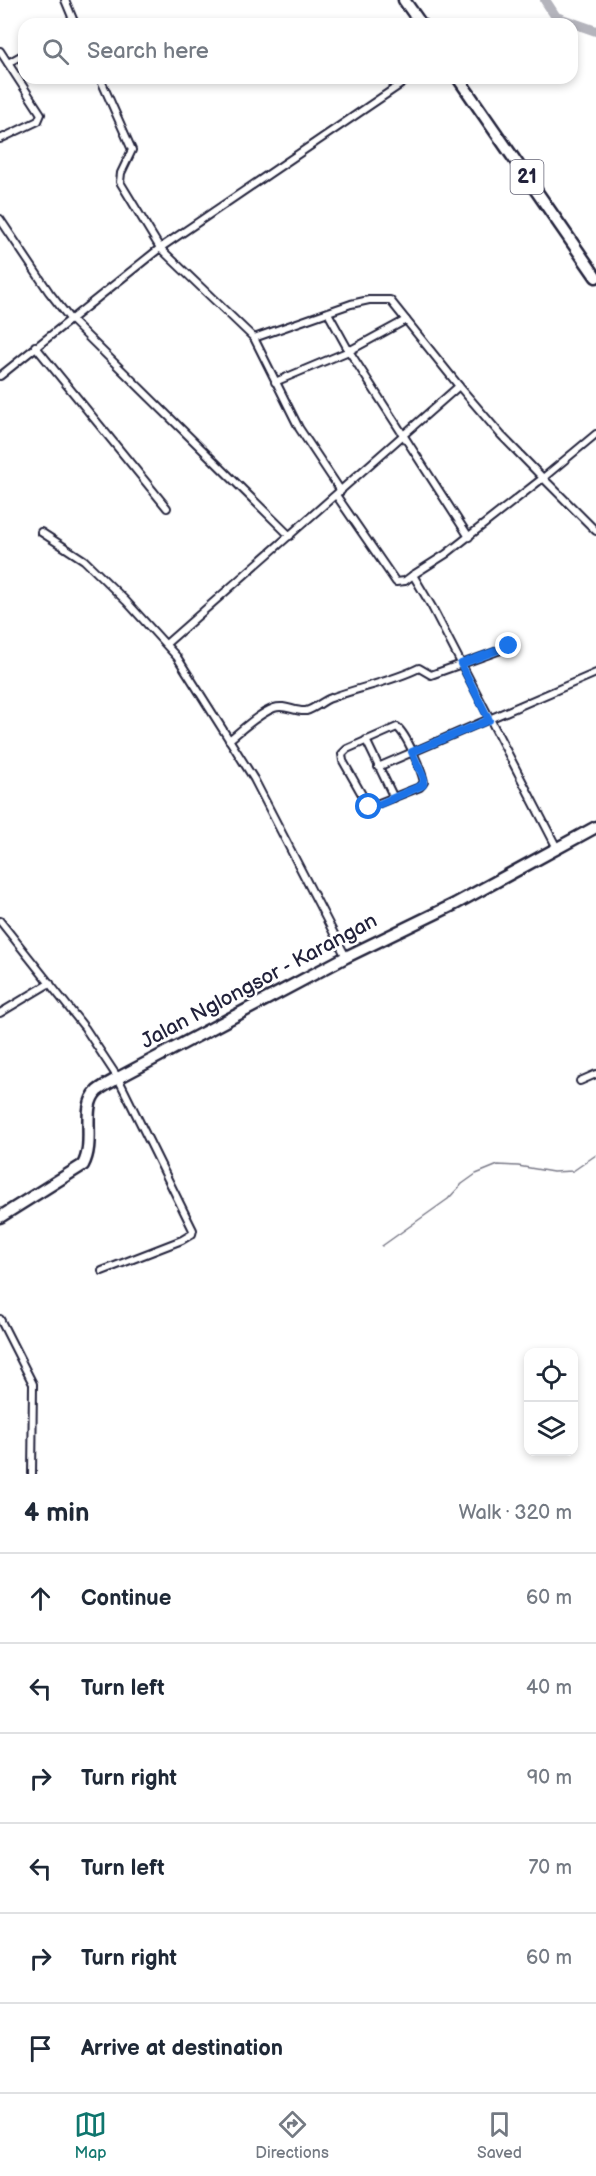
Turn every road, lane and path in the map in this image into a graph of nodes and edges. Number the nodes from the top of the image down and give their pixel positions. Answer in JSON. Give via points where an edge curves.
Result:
{"nodes":[{"id":1,"x":65,"y":0,"type":"edge"},
{"id":2,"x":404,"y":0,"type":"edge"},
{"id":3,"x":72,"y":18,"type":"edge"},
{"id":4,"x":416,"y":18,"type":"edge"},
{"id":5,"x":0,"y":51,"type":"edge"},
{"id":6,"x":18,"y":57,"type":"edge"},
{"id":7,"x":8,"y":63,"type":"junction"},
{"id":8,"x":18,"y":79,"type":"edge"},
{"id":9,"x":21,"y":84,"type":"edge"},
{"id":10,"x":103,"y":84,"type":"edge"},
{"id":11,"x":401,"y":84,"type":"edge"},
{"id":12,"x":462,"y":84,"type":"edge"},
{"id":13,"x":0,"y":139,"type":"edge"},
{"id":14,"x":0,"y":219,"type":"edge"},
{"id":15,"x":160,"y":248,"type":"junction"},
{"id":16,"x":596,"y":277,"type":"edge"},
{"id":17,"x":328,"y":313,"type":"junction"},
{"id":18,"x":70,"y":319,"type":"junction"},
{"id":19,"x":406,"y":320,"type":"junction"},
{"id":20,"x":254,"y":338,"type":"junction"},
{"id":21,"x":35,"y":346,"type":"junction"},
{"id":22,"x":350,"y":351,"type":"junction"},
{"id":23,"x":0,"y":376,"type":"edge"},
{"id":24,"x":275,"y":382,"type":"junction"},
{"id":25,"x":459,"y":386,"type":"junction"},
{"id":26,"x":404,"y":434,"type":"junction"},
{"id":27,"x":596,"y":434,"type":"edge"},
{"id":28,"x":543,"y":478,"type":"junction"},
{"id":29,"x":338,"y":493,"type":"junction"},
{"id":30,"x":167,"y":508,"type":"dead end"},
{"id":31,"x":596,"y":531,"type":"edge"},
{"id":32,"x":41,"y":532,"type":"dead end"},
{"id":33,"x":290,"y":536,"type":"junction"},
{"id":34,"x":469,"y":537,"type":"junction"},
{"id":35,"x":413,"y":575,"type":"junction"},
{"id":36,"x":166,"y":644,"type":"junction"},
{"id":37,"x":509,"y":646,"type":"dead end"},
{"id":38,"x":461,"y":664,"type":"junction"},
{"id":39,"x":596,"y":673,"type":"edge"},
{"id":40,"x":489,"y":720,"type":"junction"},
{"id":41,"x":229,"y":740,"type":"junction"},
{"id":42,"x":366,"y":740,"type":"junction"},
{"id":43,"x":412,"y":752,"type":"junction"},
{"id":44,"x":378,"y":767,"type":"junction"},
{"id":45,"x":394,"y":798,"type":"junction"},
{"id":46,"x":596,"y":827,"type":"edge"},
{"id":47,"x":557,"y":848,"type":"junction"},
{"id":48,"x":0,"y":921,"type":"edge"},
{"id":49,"x":346,"y":957,"type":"junction"},
{"id":50,"x":50,"y":983,"type":"junction"},
{"id":51,"x":0,"y":1013,"type":"edge"},
{"id":52,"x":596,"y":1074,"type":"edge"},
{"id":53,"x":118,"y":1077,"type":"junction"},
{"id":54,"x":580,"y":1081,"type":"dead end"},
{"id":55,"x":0,"y":1217,"type":"edge"},
{"id":56,"x":102,"y":1271,"type":"dead end"},
{"id":57,"x":0,"y":1319,"type":"edge"},
{"id":58,"x":32,"y":1474,"type":"edge"}],
"edges":[{"from":1,"to":3,"type":"street"},
{"from":2,"to":4,"type":"highway"},
{"from":5,"to":7,"type":"street"},
{"from":6,"to":7,"type":"street"},
{"from":7,"to":8,"type":"street"},
{"from":9,"to":13,"type":"street","via":[[40,119]]},
{"from":10,"to":15,"type":"street","via":[[132,150],[120,182]]},
{"from":11,"to":15,"type":"street"},
{"from":12,"to":16,"type":"highway","number":"21"},
{"from":14,"to":18,"type":"street"},
{"from":15,"to":18,"type":"street"},
{"from":15,"to":20,"type":"street"},
{"from":17,"to":19,"type":"street","via":[[381,299],[390,300]]},
{"from":17,"to":20,"type":"street"},
{"from":17,"to":22,"type":"street"},
{"from":18,"to":21,"type":"street"},
{"from":18,"to":33,"type":"street"},
{"from":19,"to":22,"type":"street"},
{"from":19,"to":25,"type":"street"},
{"from":20,"to":24,"type":"street"},
{"from":21,"to":23,"type":"street"},
{"from":21,"to":30,"type":"street"},
{"from":22,"to":24,"type":"street"},
{"from":22,"to":26,"type":"street"},
{"from":24,"to":29,"type":"street"},
{"from":25,"to":26,"type":"street"},
{"from":25,"to":28,"type":"street"},
{"from":26,"to":29,"type":"street"},
{"from":26,"to":34,"type":"street"},
{"from":27,"to":28,"type":"street"},
{"from":28,"to":31,"type":"street"},
{"from":28,"to":34,"type":"street"},
{"from":29,"to":33,"type":"street"},
{"from":29,"to":35,"type":"street","via":[[396,582]]},
{"from":32,"to":36,"type":"street","via":[[84,560]]},
{"from":33,"to":36,"type":"street"},
{"from":34,"to":35,"type":"street"},
{"from":35,"to":38,"type":"street"},
{"from":36,"to":41,"type":"street"},
{"from":37,"to":38,"type":"street"},
{"from":38,"to":40,"type":"street"},
{"from":38,"to":41,"type":"street","via":[[431,675],[419,668],[396,680],[328,699],[308,711],[277,706]]},
{"from":39,"to":40,"type":"street"},
{"from":40,"to":43,"type":"street"},
{"from":40,"to":47,"type":"street"},
{"from":41,"to":49,"type":"street","via":[[254,780]]},
{"from":42,"to":43,"type":"street","via":[[397,727]]},
{"from":42,"to":44,"type":"street"},
{"from":42,"to":45,"type":"street","via":[[344,751],[343,761],[369,807]]},
{"from":43,"to":44,"type":"street"},
{"from":43,"to":45,"type":"street","via":[[424,782]]},
{"from":44,"to":45,"type":"street"},
{"from":46,"to":47,"type":"highway","name":"Jalan Nglongsor - Karangan"},
{"from":47,"to":49,"type":"highway","name":"Jalan Nglongsor - Karangan"},
{"from":48,"to":50,"type":"street"},
{"from":49,"to":53,"type":"highway","name":"Jalan Nglongsor - Karangan"},
{"from":50,"to":51,"type":"street"},
{"from":50,"to":53,"type":"street"},
{"from":52,"to":54,"type":"street"},
{"from":53,"to":55,"type":"highway","name":"Jalan Nglongsor - Karangan","via":[[99,1090],[89,1105],[90,1145],[83,1165]]},
{"from":53,"to":56,"type":"street","via":[[193,1230],[182,1240]]},
{"from":57,"to":58,"type":"street","via":[[33,1384]]}]}
